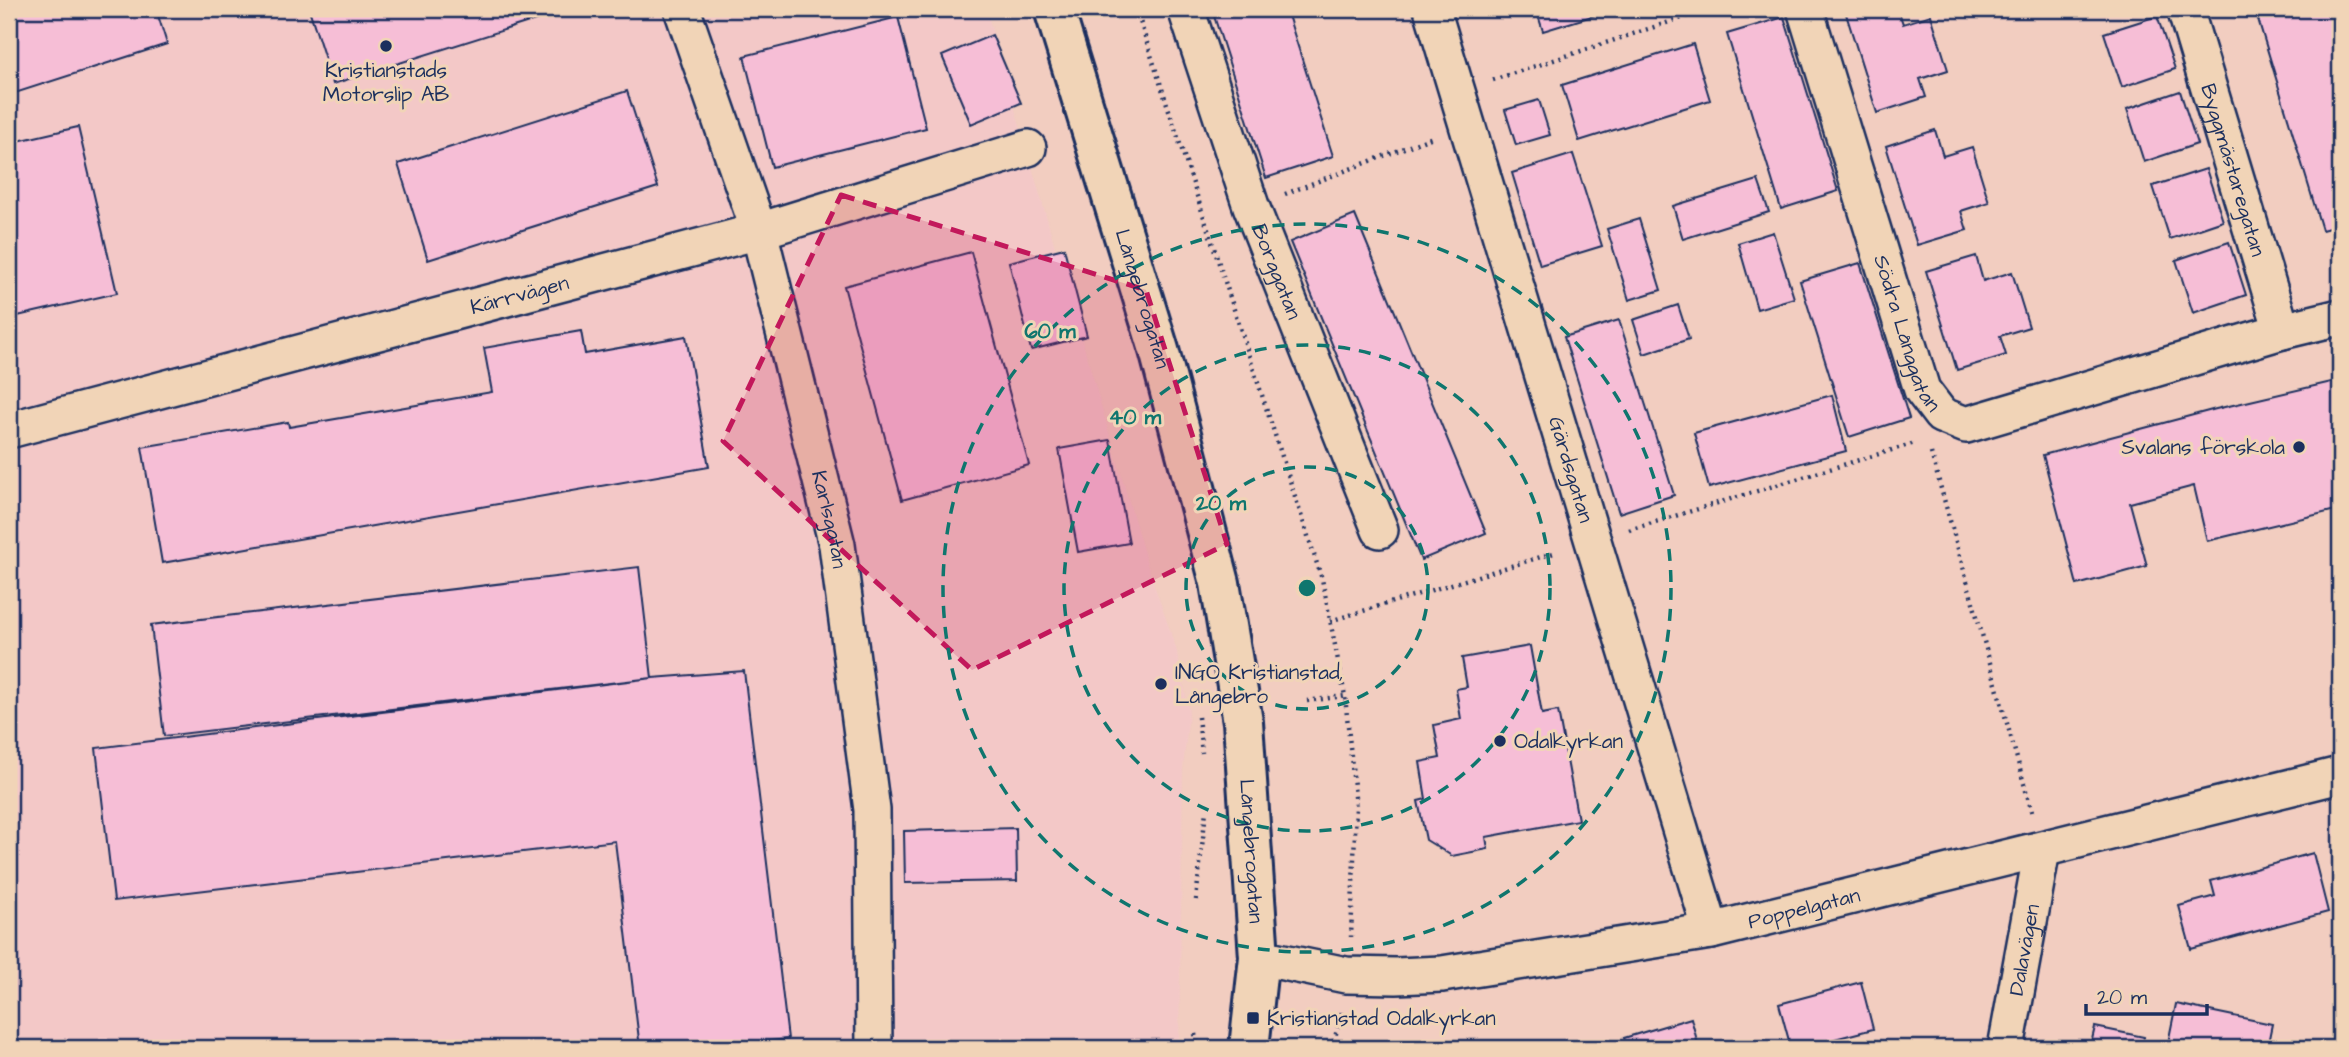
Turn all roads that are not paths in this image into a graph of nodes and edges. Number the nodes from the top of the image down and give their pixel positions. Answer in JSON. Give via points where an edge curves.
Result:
{"nodes":[{"id":1,"x":682,"y":9,"type":"edge"},
{"id":2,"x":1054,"y":9,"type":"edge"},
{"id":3,"x":1186,"y":9,"type":"edge"},
{"id":4,"x":1432,"y":9,"type":"edge"},
{"id":5,"x":1805,"y":9,"type":"edge"},
{"id":6,"x":2185,"y":9,"type":"edge"},
{"id":7,"x":1028,"y":148,"type":"dead end"},
{"id":8,"x":759,"y":231,"type":"junction"},
{"id":9,"x":2340,"y":317,"type":"edge"},
{"id":10,"x":2282,"y":331,"type":"junction"},
{"id":11,"x":9,"y":429,"type":"edge"},
{"id":12,"x":1380,"y":530,"type":"dead end"},
{"id":13,"x":2340,"y":775,"type":"edge"},
{"id":14,"x":2042,"y":850,"type":"junction"},
{"id":15,"x":1711,"y":931,"type":"junction"},
{"id":16,"x":1259,"y":957,"type":"junction"},
{"id":17,"x":874,"y":1048,"type":"edge"},
{"id":18,"x":1249,"y":1048,"type":"edge"},
{"id":19,"x":2006,"y":1048,"type":"edge"}],
"edges":[{"from":1,"to":8,"type":"street","name":"Karlsgatan"},
{"from":2,"to":16,"type":"main road","name":"Långebrogatan","via":[[1158,350],[1220,583],[1243,722]]},
{"from":3,"to":12,"type":"street","name":"Borggatan","via":[[1251,206]]},
{"from":4,"to":15,"type":"street","name":"Gärdsgatan"},
{"from":5,"to":10,"type":"street","name":"Södra Långgatan","via":[[1922,390],[1941,415],[1966,425]]},
{"from":6,"to":10,"type":"street","name":"Byggmästaregatan"},
{"from":7,"to":8,"type":"street","name":"Kärrvägen"},
{"from":8,"to":11,"type":"street","name":"Kärrvägen"},
{"from":8,"to":17,"type":"street","name":"Karlsgatan","via":[[837,545],[872,810]]},
{"from":9,"to":10,"type":"street","name":"Södra Långgatan"},
{"from":13,"to":14,"type":"street","name":"Poppelgatan"},
{"from":14,"to":15,"type":"street","name":"Poppelgatan"},
{"from":14,"to":19,"type":"street","name":"Dalavägen"},
{"from":15,"to":16,"type":"street","name":"Poppelgatan","via":[[1443,974],[1346,975]]},
{"from":16,"to":18,"type":"main road","name":"Långebrogatan"}]}
